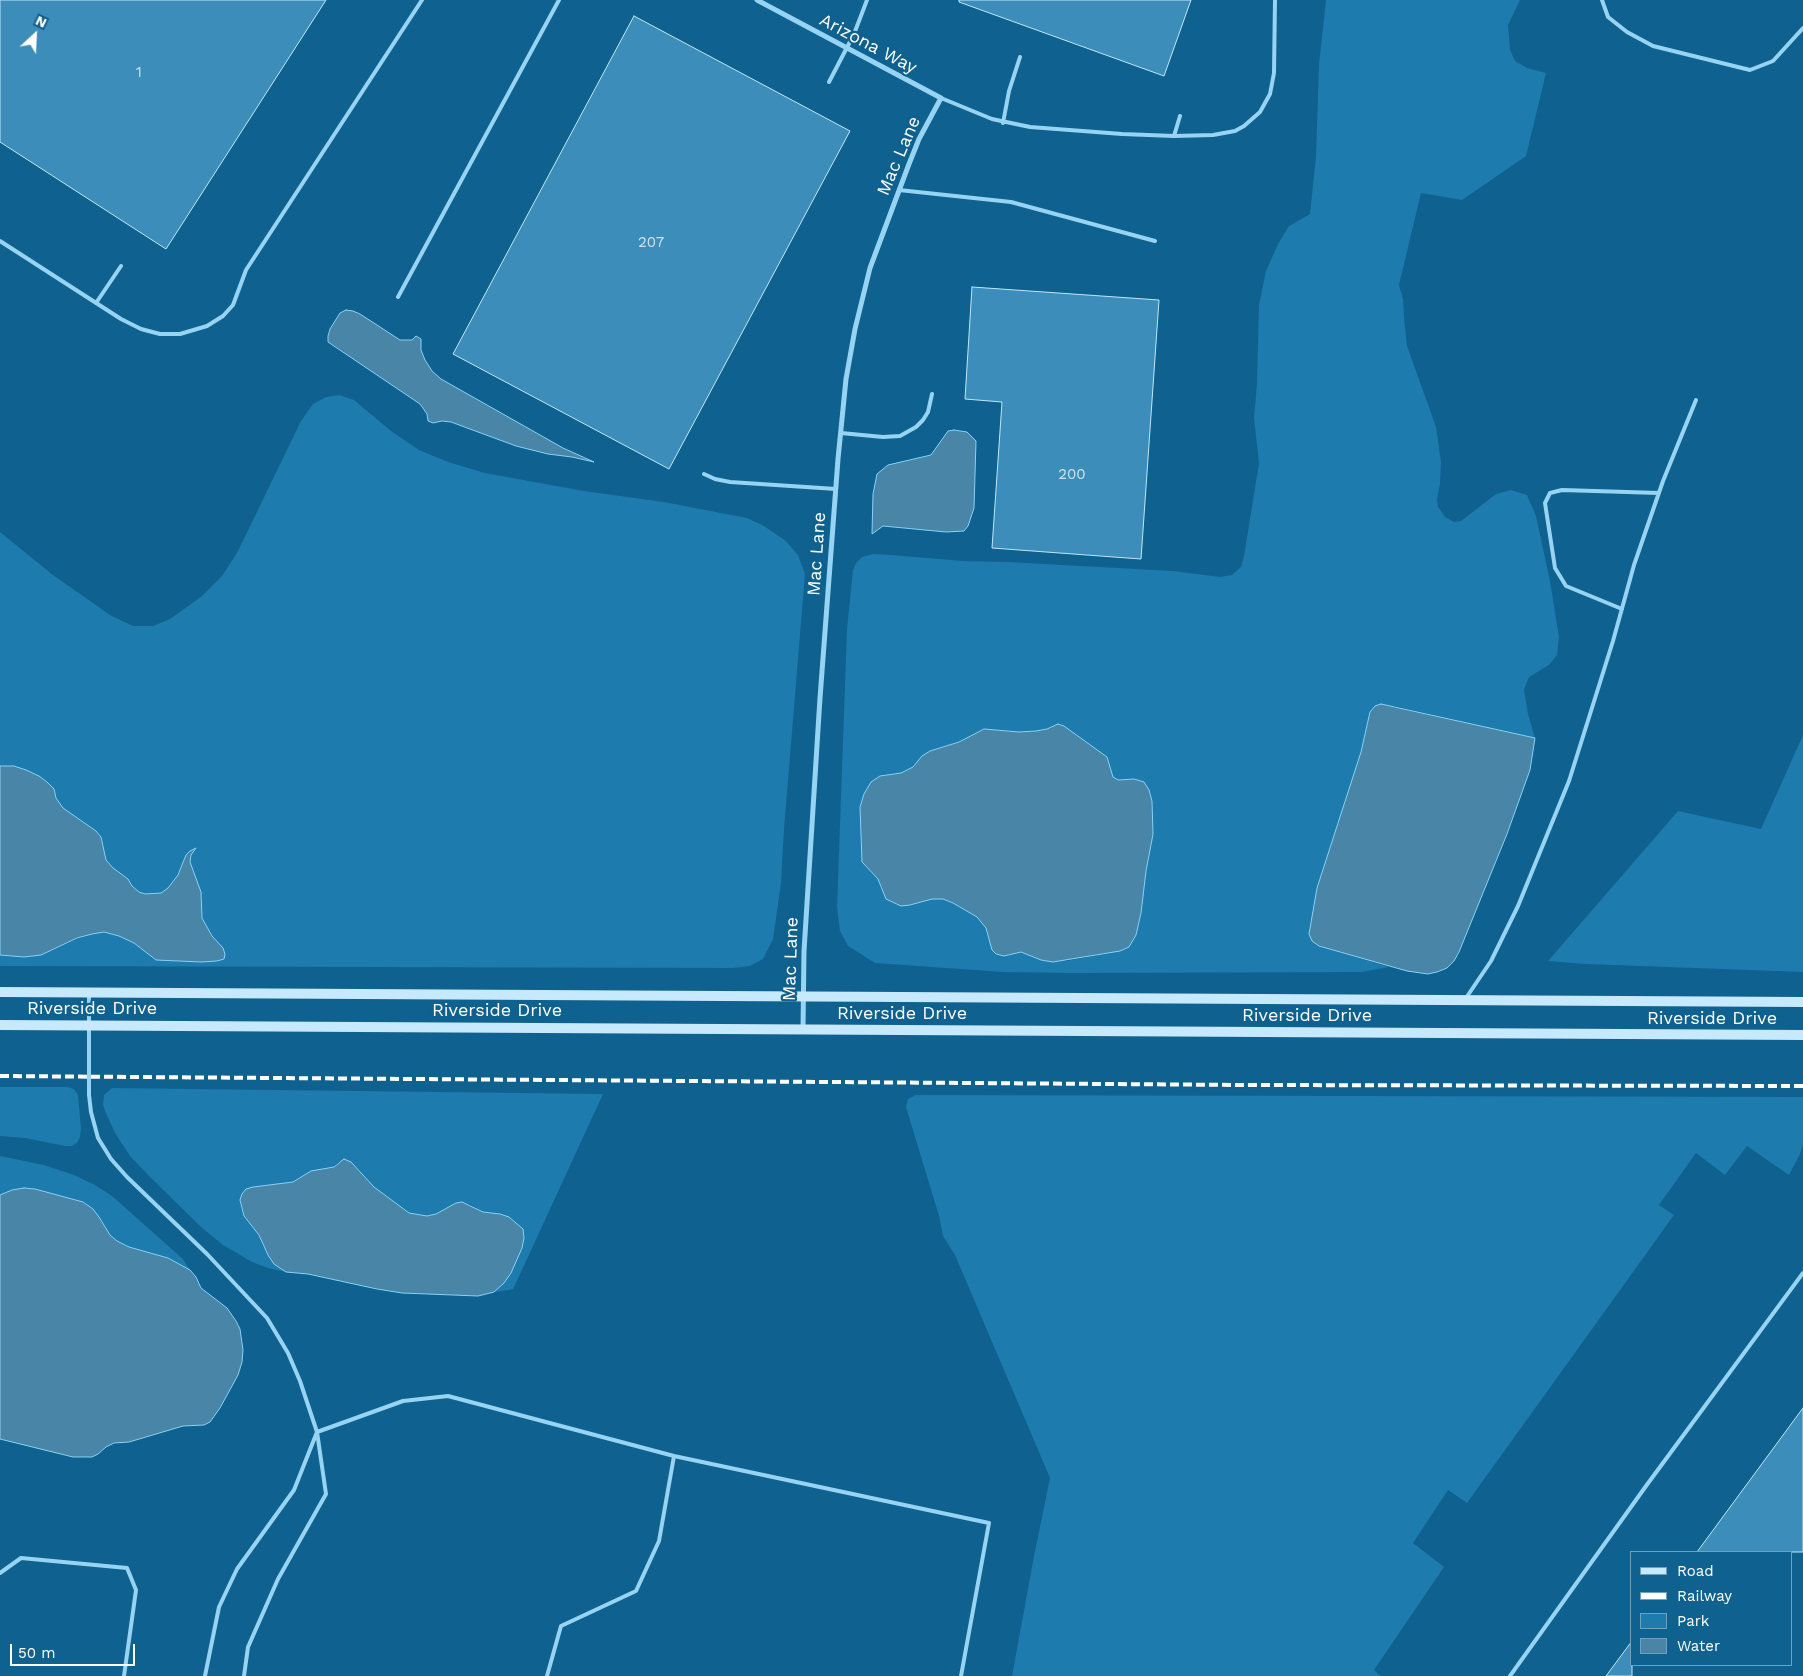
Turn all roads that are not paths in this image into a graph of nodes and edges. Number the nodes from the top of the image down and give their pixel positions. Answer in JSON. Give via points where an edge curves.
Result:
{"nodes":[{"id":1,"x":422,"y":0,"type":"edge"},
{"id":2,"x":559,"y":0,"type":"edge"},
{"id":3,"x":757,"y":0,"type":"edge"},
{"id":4,"x":867,"y":0,"type":"edge"},
{"id":5,"x":1275,"y":0,"type":"edge"},
{"id":6,"x":1602,"y":0,"type":"edge"},
{"id":7,"x":1803,"y":28,"type":"edge"},
{"id":8,"x":847,"y":48,"type":"junction"},
{"id":9,"x":1020,"y":57,"type":"dead end"},
{"id":10,"x":829,"y":82,"type":"dead end"},
{"id":11,"x":941,"y":98,"type":"junction"},
{"id":12,"x":1180,"y":116,"type":"dead end"},
{"id":13,"x":1003,"y":123,"type":"junction"},
{"id":14,"x":1174,"y":136,"type":"junction"},
{"id":15,"x":899,"y":190,"type":"junction"},
{"id":16,"x":0,"y":240,"type":"edge"},
{"id":17,"x":1155,"y":241,"type":"dead end"},
{"id":18,"x":120,"y":266,"type":"dead end"},
{"id":19,"x":398,"y":297,"type":"dead end"},
{"id":20,"x":96,"y":303,"type":"junction"},
{"id":21,"x":932,"y":394,"type":"dead end"},
{"id":22,"x":1696,"y":400,"type":"dead end"},
{"id":23,"x":841,"y":434,"type":"junction"},
{"id":24,"x":704,"y":474,"type":"dead end"},
{"id":25,"x":836,"y":489,"type":"junction"},
{"id":26,"x":1659,"y":493,"type":"junction"},
{"id":27,"x":1622,"y":609,"type":"junction"},
{"id":28,"x":0,"y":992,"type":"edge"},
{"id":29,"x":89,"y":992,"type":"junction"},
{"id":30,"x":803,"y":996,"type":"junction"},
{"id":31,"x":1465,"y":1000,"type":"junction"},
{"id":32,"x":1803,"y":1002,"type":"edge"},
{"id":33,"x":0,"y":1025,"type":"edge"},
{"id":34,"x":89,"y":1026,"type":"junction"},
{"id":35,"x":803,"y":1029,"type":"junction"},
{"id":36,"x":1803,"y":1035,"type":"edge"},
{"id":37,"x":1803,"y":1273,"type":"edge"},
{"id":38,"x":316,"y":1432,"type":"junction"},
{"id":39,"x":674,"y":1456,"type":"junction"},
{"id":40,"x":0,"y":1573,"type":"edge"},
{"id":41,"x":124,"y":1676,"type":"edge"},
{"id":42,"x":205,"y":1676,"type":"edge"},
{"id":43,"x":244,"y":1676,"type":"edge"},
{"id":44,"x":547,"y":1676,"type":"edge"},
{"id":45,"x":961,"y":1676,"type":"edge"},
{"id":46,"x":1510,"y":1676,"type":"edge"}],
"edges":[{"from":1,"to":20,"type":"lane","via":[[246,270],[237,297],[228,311],[208,326],[189,332],[160,334],[126,322]]},
{"from":2,"to":19,"type":"lane"},
{"from":3,"to":8,"type":"street","name":"Arizona Way"},
{"from":4,"to":8,"type":"lane"},
{"from":5,"to":14,"type":"lane","via":[[1274,74],[1270,94],[1260,112],[1235,131]]},
{"from":6,"to":7,"type":"lane","via":[[1608,17],[1653,46],[1750,70],[1773,61]]},
{"from":8,"to":10,"type":"lane"},
{"from":8,"to":11,"type":"street","name":"Arizona Way"},
{"from":9,"to":13,"type":"lane"},
{"from":11,"to":13,"type":"lane"},
{"from":11,"to":15,"type":"street","name":"Mac Lane","via":[[919,139]]},
{"from":12,"to":14,"type":"lane"},
{"from":13,"to":14,"type":"lane"},
{"from":15,"to":17,"type":"lane","via":[[1011,202]]},
{"from":15,"to":23,"type":"street","name":"Mac Lane","via":[[870,268],[862,300],[846,379]]},
{"from":16,"to":20,"type":"lane"},
{"from":18,"to":20,"type":"lane"},
{"from":21,"to":23,"type":"lane","via":[[923,420],[904,434],[893,437]]},
{"from":22,"to":26,"type":"lane"},
{"from":23,"to":25,"type":"street","name":"Mac Lane"},
{"from":24,"to":25,"type":"lane","via":[[730,482]]},
{"from":25,"to":30,"type":"street","name":"Mac Lane"},
{"from":26,"to":27,"type":"lane"},
{"from":26,"to":27,"type":"lane","via":[[1562,490],[1550,493],[1545,503],[1555,568],[1566,586]]},
{"from":27,"to":31,"type":"lane","via":[[1569,781],[1518,906],[1491,961]]},
{"from":28,"to":29,"type":"main road","name":"Riverside Drive"},
{"from":29,"to":30,"type":"main road","name":"Riverside Drive"},
{"from":29,"to":34,"type":"lane"},
{"from":30,"to":31,"type":"main road","name":"Riverside Drive"},
{"from":30,"to":35,"type":"street","name":"Mac Lane"},
{"from":31,"to":32,"type":"main road","name":"Riverside Drive"},
{"from":33,"to":34,"type":"main road","name":"Riverside Drive"},
{"from":34,"to":35,"type":"main road","name":"Riverside Drive"},
{"from":34,"to":38,"type":"lane","via":[[91,1112],[98,1138],[127,1177],[207,1254],[267,1318],[292,1360]]},
{"from":35,"to":36,"type":"main road","name":"Riverside Drive"},
{"from":37,"to":46,"type":"lane"},
{"from":38,"to":39,"type":"lane","via":[[403,1401],[448,1396]]},
{"from":38,"to":42,"type":"lane","via":[[294,1490],[237,1568],[219,1607]]},
{"from":38,"to":43,"type":"lane","via":[[326,1494],[278,1579],[248,1647]]},
{"from":39,"to":44,"type":"lane","via":[[659,1541],[636,1591],[561,1626]]},
{"from":39,"to":45,"type":"lane","via":[[989,1523]]},
{"from":40,"to":41,"type":"lane","via":[[21,1558],[127,1568],[136,1590]]}]}
